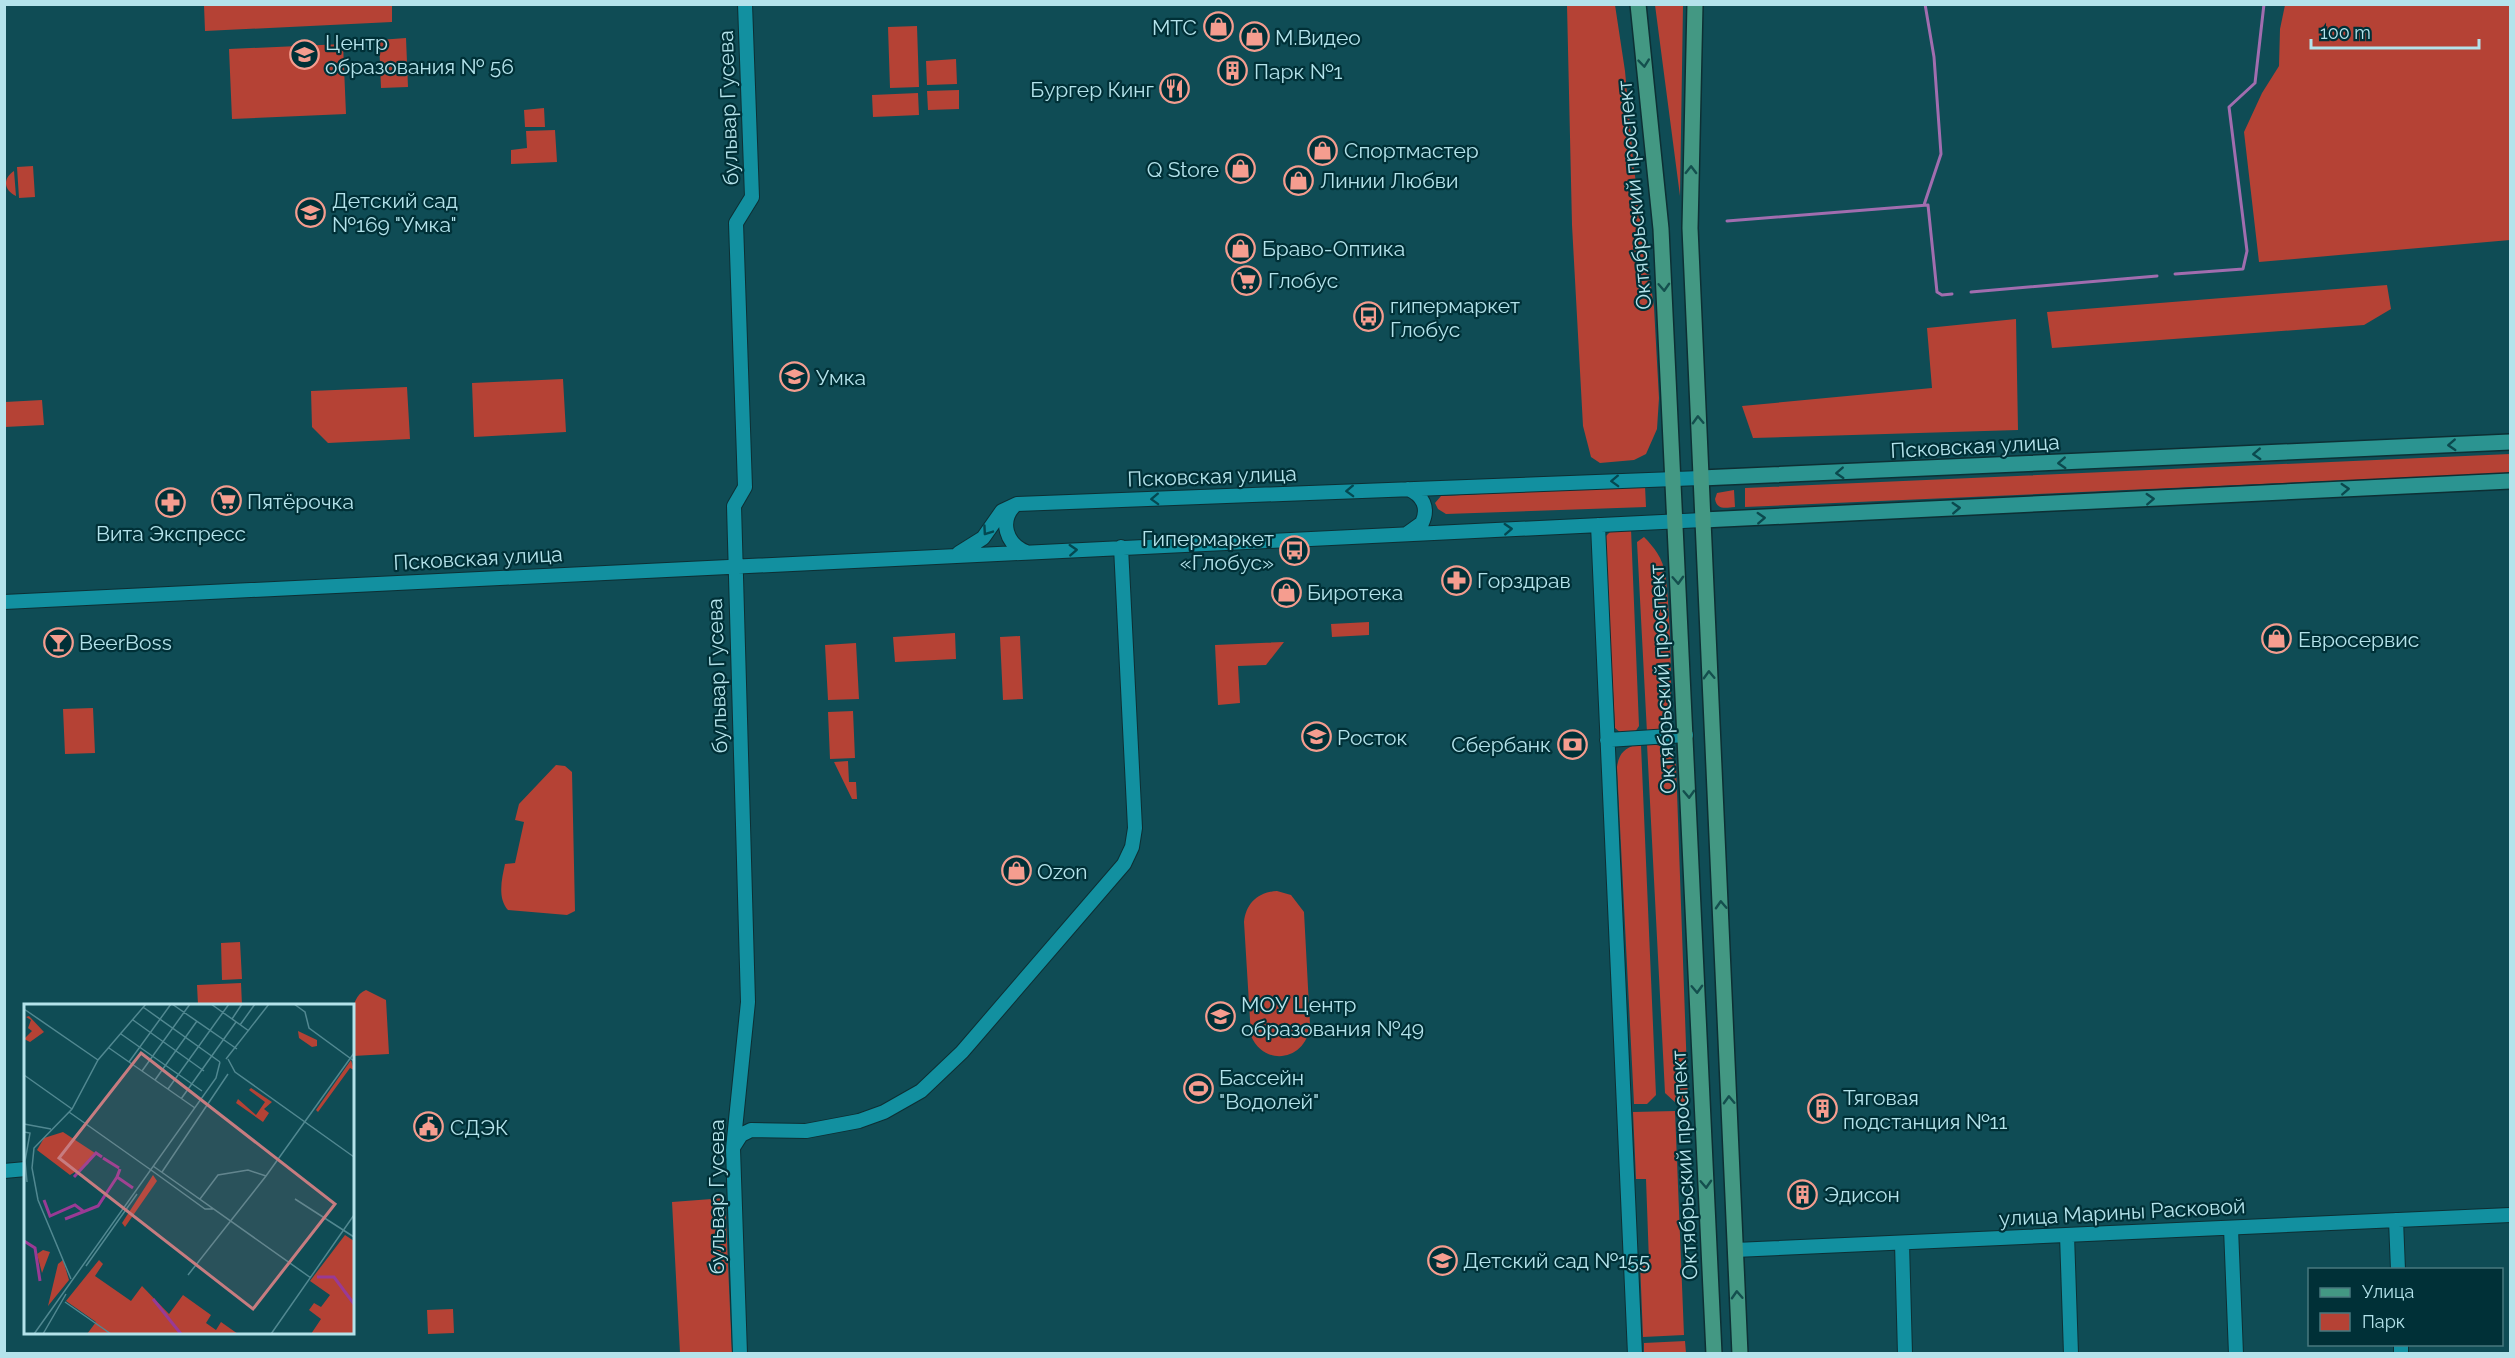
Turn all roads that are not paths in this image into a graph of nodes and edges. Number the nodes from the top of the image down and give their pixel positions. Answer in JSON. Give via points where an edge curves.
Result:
{"nodes":[{"id":1,"x":745,"y":4,"type":"edge"},
{"id":2,"x":1638,"y":4,"type":"edge"},
{"id":3,"x":1695,"y":4,"type":"edge"},
{"id":4,"x":2511,"y":442,"type":"edge"},
{"id":5,"x":1701,"y":478,"type":"junction"},
{"id":6,"x":1673,"y":479,"type":"junction"},
{"id":7,"x":2511,"y":481,"type":"edge"},
{"id":8,"x":1442,"y":488,"type":"junction"},
{"id":9,"x":1408,"y":489,"type":"junction"},
{"id":10,"x":1017,"y":504,"type":"junction"},
{"id":11,"x":1702,"y":520,"type":"junction"},
{"id":12,"x":1675,"y":521,"type":"junction"},
{"id":13,"x":1598,"y":525,"type":"junction"},
{"id":14,"x":1450,"y":532,"type":"junction"},
{"id":15,"x":1406,"y":534,"type":"junction"},
{"id":16,"x":1121,"y":547,"type":"junction"},
{"id":17,"x":1026,"y":552,"type":"junction"},
{"id":18,"x":954,"y":555,"type":"junction"},
{"id":19,"x":735,"y":566,"type":"junction"},
{"id":20,"x":4,"y":602,"type":"edge"},
{"id":21,"x":1686,"y":735,"type":"junction"},
{"id":22,"x":1606,"y":740,"type":"junction"},
{"id":23,"x":733,"y":1149,"type":"junction"},
{"id":24,"x":24,"y":1169,"type":"edge"},
{"id":25,"x":4,"y":1170,"type":"edge"},
{"id":26,"x":2511,"y":1215,"type":"edge"},
{"id":27,"x":2396,"y":1220,"type":"junction"},
{"id":28,"x":2231,"y":1228,"type":"junction"},
{"id":29,"x":2067,"y":1235,"type":"junction"},
{"id":30,"x":1902,"y":1243,"type":"junction"},
{"id":31,"x":1735,"y":1250,"type":"junction"},
{"id":32,"x":2398,"y":1268,"type":"edge"},
{"id":33,"x":740,"y":1353,"type":"edge"},
{"id":34,"x":1635,"y":1353,"type":"edge"},
{"id":35,"x":1714,"y":1353,"type":"edge"},
{"id":36,"x":1740,"y":1353,"type":"edge"},
{"id":37,"x":1905,"y":1353,"type":"edge"},
{"id":38,"x":2071,"y":1353,"type":"edge"},
{"id":39,"x":2236,"y":1353,"type":"edge"}],
"edges":[{"from":1,"to":19,"type":"street","name":"бульвар Гусева","via":[[752,197],[736,223],[745,487],[734,506]]},
{"from":2,"to":6,"type":"main road","name":"Октябрьский проспект","one_way":true,"via":[[1661,229]]},
{"from":5,"to":3,"type":"main road","one_way":true,"via":[[1690,228]]},
{"from":4,"to":5,"type":"main road","name":"Псковская улица","one_way":true},
{"from":5,"to":6,"type":"street","name":"Псковская улица"},
{"from":5,"to":11,"type":"main road"},
{"from":6,"to":8,"type":"street","name":"Псковская улица","one_way":true},
{"from":6,"to":12,"type":"main road","name":"Октябрьский проспект"},
{"from":11,"to":7,"type":"main road","name":"Псковская улица","one_way":true},
{"from":8,"to":9,"type":"street","name":"Псковская улица"},
{"from":8,"to":14,"type":"street","via":[[1430,499],[1428,513],[1437,527]]},
{"from":9,"to":10,"type":"street","name":"Псковская улица","one_way":true},
{"from":9,"to":15,"type":"street","via":[[1422,498],[1426,512],[1421,525]]},
{"from":10,"to":17,"type":"street","via":[[1008,515],[1007,532],[1013,544]]},
{"from":10,"to":18,"type":"street","name":"Псковская улица","one_way":true,"via":[[1002,511],[983,538]]},
{"from":11,"to":12,"type":"street","name":"Псковская улица"},
{"from":31,"to":11,"type":"main road","one_way":true},
{"from":12,"to":13,"type":"street","name":"Псковская улица"},
{"from":12,"to":21,"type":"main road","name":"Октябрьский проспект","one_way":true},
{"from":14,"to":13,"type":"street","name":"Псковская улица","one_way":true},
{"from":13,"to":22,"type":"street"},
{"from":14,"to":15,"type":"street","name":"Псковская улица"},
{"from":15,"to":16,"type":"street","name":"Псковская улица"},
{"from":17,"to":16,"type":"street","name":"Псковская улица","one_way":true},
{"from":16,"to":23,"type":"street","via":[[1135,828],[1124,864],[955,1060],[921,1091],[884,1112],[843,1126],[806,1131],[747,1131]]},
{"from":17,"to":18,"type":"street","name":"Псковская улица"},
{"from":18,"to":19,"type":"street","name":"Псковская улица"},
{"from":19,"to":20,"type":"street","name":"Псковская улица"},
{"from":19,"to":23,"type":"street","name":"бульвар Гусева","via":[[748,1002]]},
{"from":21,"to":22,"type":"street"},
{"from":21,"to":35,"type":"main road","name":"Октябрьский проспект","one_way":true},
{"from":22,"to":34,"type":"street"},
{"from":23,"to":33,"type":"street","name":"бульвар Гусева"},
{"from":24,"to":25,"type":"street"},
{"from":26,"to":27,"type":"street","name":"улица Марины Расковой"},
{"from":27,"to":28,"type":"street","name":"улица Марины Расковой"},
{"from":27,"to":32,"type":"street"},
{"from":28,"to":29,"type":"street","name":"улица Марины Расковой"},
{"from":28,"to":39,"type":"street"},
{"from":29,"to":30,"type":"street","name":"улица Марины Расковой"},
{"from":29,"to":38,"type":"street"},
{"from":30,"to":31,"type":"street","name":"улица Марины Расковой"},
{"from":30,"to":37,"type":"street"},
{"from":36,"to":31,"type":"main road","one_way":true}]}
